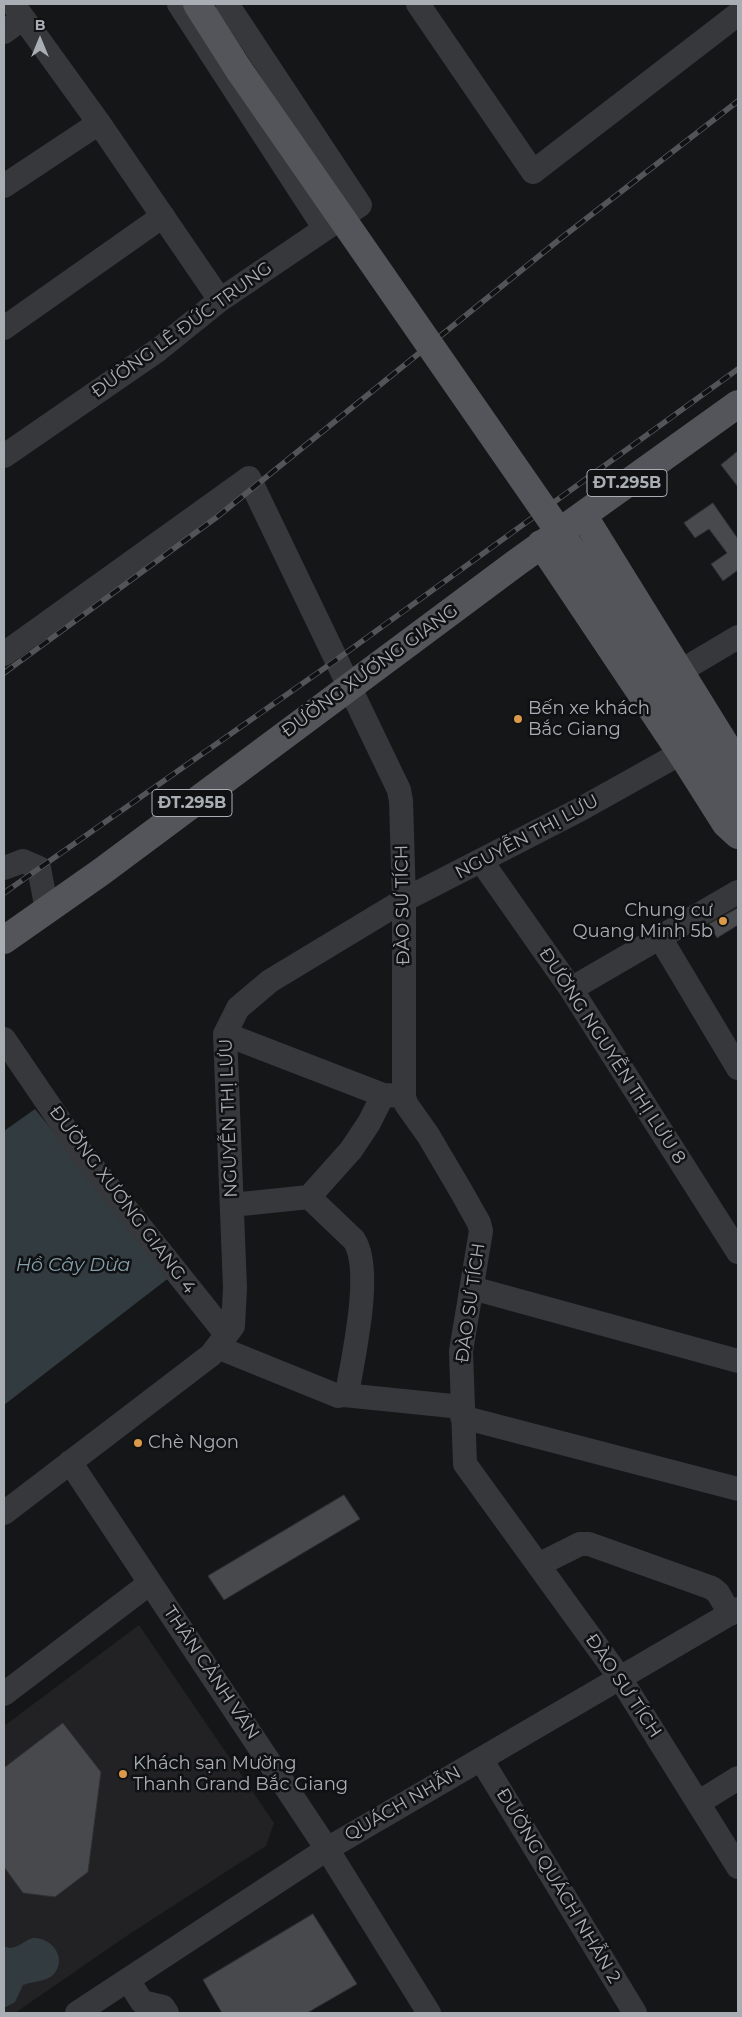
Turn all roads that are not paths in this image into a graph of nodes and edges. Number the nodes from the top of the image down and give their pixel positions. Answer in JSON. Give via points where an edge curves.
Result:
{"nodes":[{"id":1,"x":179,"y":4,"type":"edge"},
{"id":2,"x":197,"y":4,"type":"edge"},
{"id":3,"x":227,"y":4,"type":"edge"},
{"id":4,"x":418,"y":4,"type":"edge"},
{"id":5,"x":18,"y":11,"type":"edge"},
{"id":6,"x":738,"y":14,"type":"edge"},
{"id":7,"x":4,"y":32,"type":"edge"},
{"id":8,"x":99,"y":123,"type":"junction"},
{"id":9,"x":4,"y":186,"type":"edge"},
{"id":10,"x":163,"y":216,"type":"junction"},
{"id":11,"x":325,"y":229,"type":"junction"},
{"id":12,"x":220,"y":300,"type":"junction"},
{"id":13,"x":4,"y":328,"type":"edge"},
{"id":14,"x":738,"y":404,"type":"edge"},
{"id":15,"x":4,"y":456,"type":"edge"},
{"id":16,"x":583,"y":515,"type":"junction"},
{"id":17,"x":541,"y":544,"type":"junction"},
{"id":18,"x":738,"y":636,"type":"edge"},
{"id":19,"x":4,"y":654,"type":"edge"},
{"id":20,"x":679,"y":672,"type":"junction"},
{"id":21,"x":350,"y":686,"type":"junction"},
{"id":22,"x":681,"y":753,"type":"junction"},
{"id":23,"x":736,"y":759,"type":"edge"},
{"id":24,"x":738,"y":807,"type":"edge"},
{"id":25,"x":738,"y":835,"type":"edge"},
{"id":26,"x":482,"y":862,"type":"junction"},
{"id":27,"x":4,"y":868,"type":"edge"},
{"id":28,"x":738,"y":892,"type":"edge"},
{"id":29,"x":404,"y":900,"type":"junction"},
{"id":30,"x":47,"y":910,"type":"junction"},
{"id":31,"x":659,"y":936,"type":"junction"},
{"id":32,"x":4,"y":940,"type":"edge"},
{"id":33,"x":571,"y":989,"type":"junction"},
{"id":34,"x":224,"y":1034,"type":"junction"},
{"id":35,"x":4,"y":1039,"type":"edge"},
{"id":36,"x":738,"y":1068,"type":"edge"},
{"id":37,"x":393,"y":1096,"type":"junction"},
{"id":38,"x":309,"y":1197,"type":"junction"},
{"id":39,"x":232,"y":1205,"type":"junction"},
{"id":40,"x":738,"y":1252,"type":"edge"},
{"id":41,"x":472,"y":1288,"type":"junction"},
{"id":42,"x":222,"y":1341,"type":"junction"},
{"id":43,"x":738,"y":1361,"type":"edge"},
{"id":44,"x":344,"y":1394,"type":"junction"},
{"id":45,"x":462,"y":1412,"type":"junction"},
{"id":46,"x":70,"y":1462,"type":"junction"},
{"id":47,"x":738,"y":1489,"type":"edge"},
{"id":48,"x":4,"y":1513,"type":"edge"},
{"id":49,"x":538,"y":1565,"type":"junction"},
{"id":50,"x":150,"y":1582,"type":"junction"},
{"id":51,"x":734,"y":1611,"type":"edge"},
{"id":52,"x":620,"y":1678,"type":"junction"},
{"id":53,"x":4,"y":1694,"type":"edge"},
{"id":54,"x":481,"y":1759,"type":"junction"},
{"id":55,"x":738,"y":1778,"type":"edge"},
{"id":56,"x":698,"y":1803,"type":"junction"},
{"id":57,"x":327,"y":1849,"type":"junction"},
{"id":58,"x":738,"y":1867,"type":"edge"},
{"id":59,"x":128,"y":1980,"type":"junction"},
{"id":60,"x":141,"y":2008,"type":"edge"},
{"id":61,"x":77,"y":2013,"type":"edge"},
{"id":62,"x":167,"y":2013,"type":"edge"},
{"id":63,"x":429,"y":2013,"type":"edge"},
{"id":64,"x":635,"y":2013,"type":"edge"}],
"edges":[{"from":1,"to":11,"type":"street"},
{"from":2,"to":24,"type":"main road","bridge":true,"via":[[239,70],[608,602]]},
{"from":3,"to":11,"type":"street","name":"ĐƯỜNG LÊ ĐỨC TRUNG","via":[[360,205]]},
{"from":4,"to":6,"type":"street","via":[[533,172]]},
{"from":5,"to":7,"type":"street"},
{"from":5,"to":8,"type":"street"},
{"from":8,"to":9,"type":"street"},
{"from":8,"to":10,"type":"street"},
{"from":10,"to":12,"type":"street"},
{"from":10,"to":13,"type":"street"},
{"from":11,"to":12,"type":"street","name":"ĐƯỜNG LÊ ĐỨC TRUNG"},
{"from":12,"to":15,"type":"street","name":"ĐƯỜNG LÊ ĐỨC TRUNG","via":[[158,350]]},
{"from":14,"to":16,"type":"main road","name":"ĐƯỜNG XƯƠNG GIANG","number":"ĐT.295B"},
{"from":16,"to":17,"type":"main road","name":"ĐƯỜNG XƯƠNG GIANG","number":"ĐT.295B"},
{"from":16,"to":20,"type":"main road"},
{"from":17,"to":21,"type":"main road","name":"ĐƯỜNG XƯƠNG GIANG","number":"ĐT.295B"},
{"from":17,"to":22,"type":"main road"},
{"from":18,"to":20,"type":"street"},
{"from":19,"to":21,"type":"street","name":"ĐÀO SƯ TÍCH","via":[[250,478]]},
{"from":20,"to":23,"type":"main road"},
{"from":21,"to":29,"type":"street","name":"ĐÀO SƯ TÍCH","via":[[398,790]]},
{"from":21,"to":30,"type":"main road","name":"ĐƯỜNG XƯƠNG GIANG","number":"ĐT.295B"},
{"from":22,"to":25,"type":"main road","via":[[726,824]]},
{"from":22,"to":26,"type":"street","name":"NGUYỄN THỊ LƯU"},
{"from":26,"to":29,"type":"street","name":"NGUYỄN THỊ LƯU"},
{"from":26,"to":33,"type":"street","name":"ĐƯỜNG NGUYỄN THỊ LƯU 8"},
{"from":27,"to":30,"type":"street","via":[[24,861],[38,868]]},
{"from":28,"to":31,"type":"street"},
{"from":29,"to":34,"type":"street","name":"NGUYỄN THỊ LƯU","via":[[270,981],[238,1008]]},
{"from":29,"to":37,"type":"street","name":"ĐÀO SƯ TÍCH"},
{"from":30,"to":32,"type":"main road","name":"ĐƯỜNG XƯƠNG GIANG","number":"ĐT.295B"},
{"from":31,"to":33,"type":"street"},
{"from":31,"to":36,"type":"street"},
{"from":33,"to":40,"type":"street","name":"ĐƯỜNG NGUYỄN THỊ LƯU 8"},
{"from":34,"to":37,"type":"street"},
{"from":34,"to":39,"type":"street","name":"NGUYỄN THỊ LƯU"},
{"from":35,"to":42,"type":"street","name":"ĐƯỜNG XƯƠNG GIANG 4","via":[[83,1155]]},
{"from":37,"to":38,"type":"street"},
{"from":37,"to":41,"type":"street","name":"ĐÀO SƯ TÍCH","via":[[406,1104],[428,1135],[479,1223],[480,1240]]},
{"from":38,"to":39,"type":"street"},
{"from":38,"to":44,"type":"street","via":[[354,1240],[361,1258],[362,1303],[348,1388]]},
{"from":39,"to":42,"type":"street","name":"NGUYỄN THỊ LƯU","via":[[233,1326]]},
{"from":41,"to":43,"type":"street"},
{"from":41,"to":45,"type":"street","name":"ĐÀO SƯ TÍCH","via":[[461,1350]]},
{"from":42,"to":44,"type":"street","via":[[338,1396]]},
{"from":42,"to":46,"type":"street","name":"NGUYỄN THỊ LƯU","via":[[211,1355]]},
{"from":44,"to":45,"type":"street"},
{"from":45,"to":47,"type":"street"},
{"from":45,"to":49,"type":"street","name":"ĐÀO SƯ TÍCH","via":[[467,1469]]},
{"from":46,"to":48,"type":"street","name":"NGUYỄN THỊ LƯU"},
{"from":46,"to":50,"type":"street","name":"THÂN CẢNH VÂN"},
{"from":49,"to":51,"type":"street","via":[[580,1544],[588,1544],[712,1588]]},
{"from":49,"to":52,"type":"street","name":"ĐÀO SƯ TÍCH"},
{"from":50,"to":53,"type":"street"},
{"from":50,"to":57,"type":"street","name":"THÂN CẢNH VÂN"},
{"from":51,"to":52,"type":"street","name":"QUÁCH NHẪN"},
{"from":52,"to":54,"type":"street","name":"QUÁCH NHẪN"},
{"from":52,"to":56,"type":"street","name":"ĐÀO SƯ TÍCH"},
{"from":54,"to":57,"type":"street","name":"QUÁCH NHẪN"},
{"from":54,"to":64,"type":"street","name":"ĐƯỜNG QUÁCH NHẪN 2"},
{"from":55,"to":56,"type":"street"},
{"from":56,"to":58,"type":"street","name":"ĐÀO SƯ TÍCH"},
{"from":57,"to":59,"type":"street","name":"QUÁCH NHẪN"},
{"from":57,"to":63,"type":"street","name":"THÂN CẢNH VÂN"},
{"from":59,"to":60,"type":"street"},
{"from":59,"to":61,"type":"street","name":"QUÁCH NHẪN"},
{"from":60,"to":62,"type":"street","via":[[163,2007]]}]}
